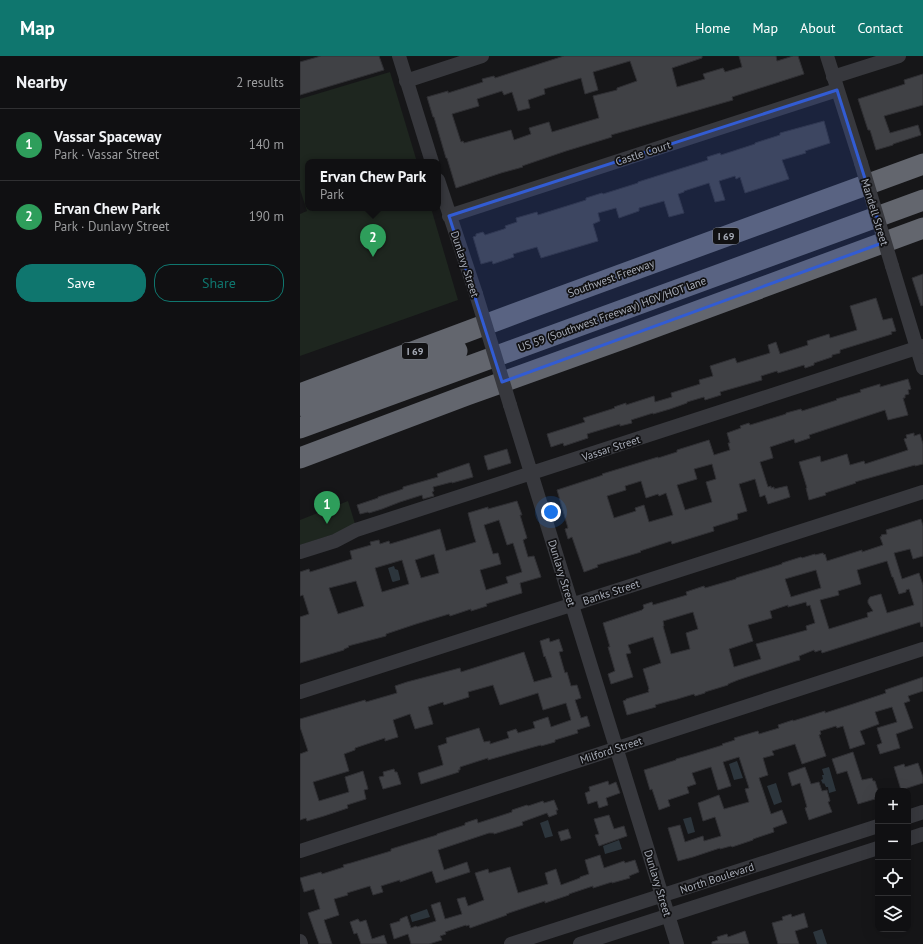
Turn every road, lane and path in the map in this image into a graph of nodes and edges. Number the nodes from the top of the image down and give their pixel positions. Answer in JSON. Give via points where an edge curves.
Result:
{"nodes":[{"id":1,"x":399,"y":56,"type":"edge"},
{"id":2,"x":482,"y":56,"type":"edge"},
{"id":3,"x":899,"y":56,"type":"edge"},
{"id":4,"x":829,"y":57,"type":"edge"},
{"id":5,"x":406,"y":81,"type":"junction"},
{"id":6,"x":835,"y":83,"type":"junction"},
{"id":7,"x":431,"y":159,"type":"edge"},
{"id":8,"x":923,"y":164,"type":"edge"},
{"id":9,"x":441,"y":190,"type":"edge"},
{"id":10,"x":923,"y":200,"type":"edge"},
{"id":11,"x":449,"y":216,"type":"junction"},
{"id":12,"x":923,"y":228,"type":"edge"},
{"id":13,"x":530,"y":308,"type":"junction"},
{"id":14,"x":920,"y":347,"type":"edge"},
{"id":15,"x":923,"y":368,"type":"edge"},
{"id":16,"x":300,"y":394,"type":"edge"},
{"id":17,"x":467,"y":395,"type":"junction"},
{"id":18,"x":300,"y":413,"type":"edge"},
{"id":19,"x":300,"y":428,"type":"edge"},
{"id":20,"x":300,"y":435,"type":"edge"},
{"id":21,"x":300,"y":458,"type":"edge"},
{"id":22,"x":531,"y":474,"type":"junction"},
{"id":23,"x":923,"y":492,"type":"edge"},
{"id":24,"x":300,"y":552,"type":"edge"},
{"id":25,"x":571,"y":605,"type":"junction"},
{"id":26,"x":923,"y":649,"type":"edge"},
{"id":27,"x":300,"y":692,"type":"edge"},
{"id":28,"x":616,"y":748,"type":"junction"},
{"id":29,"x":923,"y":812,"type":"edge"},
{"id":30,"x":911,"y":816,"type":"edge"},
{"id":31,"x":875,"y":827,"type":"edge"},
{"id":32,"x":923,"y":834,"type":"edge"},
{"id":33,"x":911,"y":838,"type":"edge"},
{"id":34,"x":875,"y":849,"type":"edge"},
{"id":35,"x":300,"y":851,"type":"edge"},
{"id":36,"x":662,"y":896,"type":"junction"},
{"id":37,"x":668,"y":916,"type":"junction"},
{"id":38,"x":300,"y":941,"type":"edge"},
{"id":39,"x":301,"y":944,"type":"edge"},
{"id":40,"x":511,"y":944,"type":"edge"},
{"id":41,"x":580,"y":944,"type":"edge"},
{"id":42,"x":677,"y":944,"type":"edge"}],
"edges":[{"from":1,"to":5,"type":"street"},
{"from":2,"to":5,"type":"street"},
{"from":3,"to":6,"type":"street","name":"Castle Court"},
{"from":4,"to":6,"type":"street","name":"Mandell Street"},
{"from":5,"to":7,"type":"street"},
{"from":6,"to":11,"type":"street","name":"Castle Court"},
{"from":6,"to":14,"type":"street","name":"Mandell Street","bridge":true},
{"from":8,"to":13,"type":"highway","name":"Southwest Freeway","number":"I 69"},
{"from":9,"to":11,"type":"street","name":"Dunlavy Street"},
{"from":10,"to":19,"type":"highway","name":"US 59 (Southwest Freeway) HOV/HOT lane"},
{"from":11,"to":22,"type":"street","name":"Dunlavy Street","bridge":true,"via":[[476,294]]},
{"from":12,"to":17,"type":"highway"},
{"from":13,"to":16,"type":"highway","name":"Southwest Freeway","number":"I 69"},
{"from":13,"to":18,"type":"highway","via":[[469,346]]},
{"from":14,"to":15,"type":"street","name":"Mandell Street"},
{"from":14,"to":22,"type":"street","name":"Vassar Street"},
{"from":17,"to":20,"type":"highway","via":[[409,399]]},
{"from":17,"to":21,"type":"highway"},
{"from":22,"to":24,"type":"street","name":"Vassar Street","via":[[356,530],[335,541]]},
{"from":22,"to":25,"type":"street","name":"Dunlavy Street"},
{"from":23,"to":25,"type":"street","name":"Banks Street"},
{"from":25,"to":27,"type":"street","name":"Banks Street"},
{"from":25,"to":28,"type":"street","name":"Dunlavy Street"},
{"from":26,"to":28,"type":"street","name":"Milford Street"},
{"from":28,"to":35,"type":"street","name":"Milford Street"},
{"from":28,"to":36,"type":"street","name":"Dunlavy Street"},
{"from":29,"to":30,"type":"street"},
{"from":31,"to":36,"type":"street","name":"North Boulevard"},
{"from":32,"to":33,"type":"street"},
{"from":34,"to":37,"type":"street","name":"North Boulevard"},
{"from":36,"to":37,"type":"street","name":"Dunlavy Street"},
{"from":36,"to":40,"type":"street","name":"North Boulevard"},
{"from":37,"to":41,"type":"street","name":"North Boulevard"},
{"from":37,"to":42,"type":"street","name":"Dunlavy Street"},
{"from":38,"to":39,"type":"street"}]}
